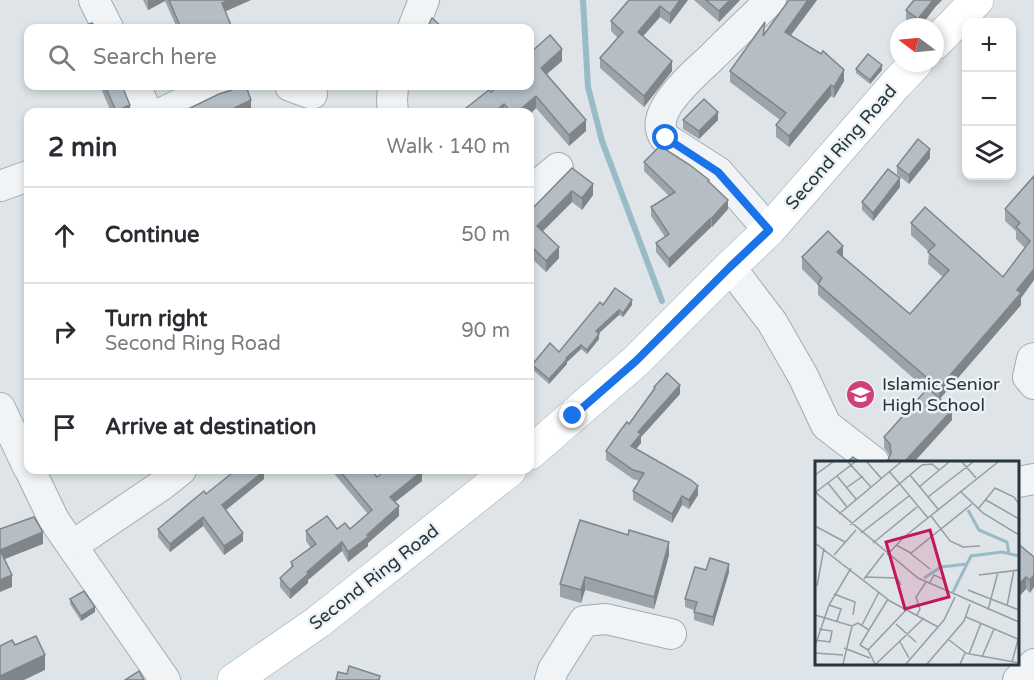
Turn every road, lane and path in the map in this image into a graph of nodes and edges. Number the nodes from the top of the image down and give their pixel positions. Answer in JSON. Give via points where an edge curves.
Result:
{"nodes":[{"id":1,"x":94,"y":0,"type":"edge"},
{"id":2,"x":424,"y":0,"type":"edge"},
{"id":3,"x":771,"y":0,"type":"edge"},
{"id":4,"x":977,"y":0,"type":"edge"},
{"id":5,"x":106,"y":24,"type":"edge"},
{"id":6,"x":415,"y":24,"type":"edge"},
{"id":7,"x":944,"y":34,"type":"edge"},
{"id":8,"x":907,"y":72,"type":"edge"},
{"id":9,"x":137,"y":90,"type":"edge"},
{"id":10,"x":208,"y":90,"type":"edge"},
{"id":11,"x":393,"y":90,"type":"edge"},
{"id":12,"x":145,"y":108,"type":"edge"},
{"id":13,"x":172,"y":108,"type":"edge"},
{"id":14,"x":393,"y":108,"type":"edge"},
{"id":15,"x":558,"y":168,"type":"dead end"},
{"id":16,"x":24,"y":177,"type":"edge"},
{"id":17,"x":0,"y":186,"type":"edge"},
{"id":18,"x":534,"y":188,"type":"edge"},
{"id":19,"x":769,"y":230,"type":"junction"},
{"id":20,"x":730,"y":267,"type":"junction"},
{"id":21,"x":1034,"y":358,"type":"edge"},
{"id":22,"x":1034,"y":384,"type":"edge"},
{"id":23,"x":0,"y":408,"type":"edge"},
{"id":24,"x":534,"y":450,"type":"edge"},
{"id":25,"x":24,"y":458,"type":"edge"},
{"id":26,"x":873,"y":461,"type":"edge"},
{"id":27,"x":32,"y":474,"type":"edge"},
{"id":28,"x":176,"y":474,"type":"edge"},
{"id":29,"x":505,"y":474,"type":"edge"},
{"id":30,"x":1034,"y":479,"type":"edge"},
{"id":31,"x":1019,"y":482,"type":"edge"},
{"id":32,"x":72,"y":546,"type":"junction"},
{"id":33,"x":671,"y":634,"type":"dead end"},
{"id":34,"x":1034,"y":664,"type":"edge"},
{"id":35,"x":165,"y":680,"type":"edge"},
{"id":36,"x":234,"y":680,"type":"edge"},
{"id":37,"x":550,"y":680,"type":"edge"},
{"id":38,"x":1018,"y":680,"type":"edge"}],
"edges":[{"from":1,"to":5,"type":"street"},
{"from":2,"to":6,"type":"street"},
{"from":3,"to":19,"type":"street","via":[[685,82],[663,113],[660,132],[718,172]]},
{"from":4,"to":7,"type":"main road"},
{"from":8,"to":19,"type":"main road","name":"Second Ring Road"},
{"from":9,"to":12,"type":"street"},
{"from":10,"to":13,"type":"street"},
{"from":11,"to":14,"type":"street"},
{"from":15,"to":18,"type":"street"},
{"from":16,"to":17,"type":"street"},
{"from":19,"to":20,"type":"main road","name":"Second Ring Road"},
{"from":20,"to":24,"type":"main road","name":"Second Ring Road","via":[[636,361]]},
{"from":20,"to":26,"type":"street","via":[[772,322],[826,425]]},
{"from":21,"to":22,"type":"street","via":[[1028,377]]},
{"from":23,"to":25,"type":"street"},
{"from":27,"to":32,"type":"street","via":[[54,520]]},
{"from":28,"to":32,"type":"street"},
{"from":29,"to":36,"type":"main road","name":"Second Ring Road","via":[[318,622]]},
{"from":30,"to":31,"type":"street"},
{"from":32,"to":35,"type":"street"},
{"from":33,"to":37,"type":"street","via":[[606,619],[584,621]]},
{"from":34,"to":38,"type":"street"}]}
